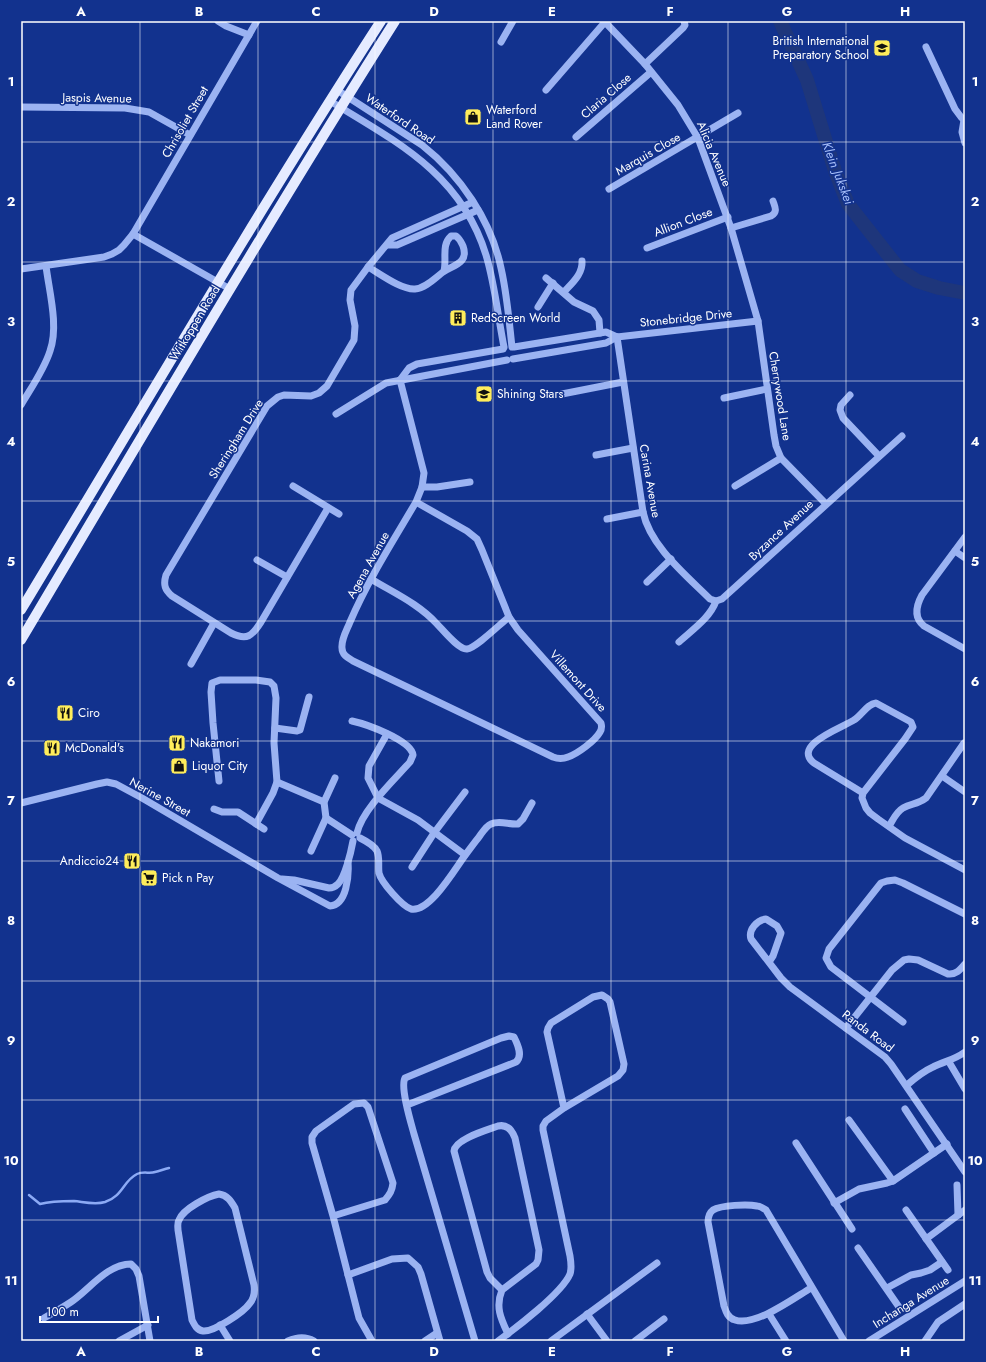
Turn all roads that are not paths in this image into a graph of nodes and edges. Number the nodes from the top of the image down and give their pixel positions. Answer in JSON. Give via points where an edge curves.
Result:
{"nodes":[{"id":1,"x":218,"y":21,"type":"edge"},
{"id":2,"x":257,"y":21,"type":"edge"},
{"id":3,"x":381,"y":21,"type":"edge"},
{"id":4,"x":395,"y":21,"type":"edge"},
{"id":5,"x":513,"y":21,"type":"edge"},
{"id":6,"x":684,"y":21,"type":"edge"},
{"id":7,"x":605,"y":22,"type":"edge"},
{"id":8,"x":249,"y":35,"type":"junction"},
{"id":9,"x":501,"y":42,"type":"dead end"},
{"id":10,"x":926,"y":47,"type":"dead end"},
{"id":11,"x":645,"y":64,"type":"junction"},
{"id":12,"x":651,"y":72,"type":"junction"},
{"id":13,"x":337,"y":90,"type":"junction"},
{"id":14,"x":546,"y":90,"type":"dead end"},
{"id":15,"x":347,"y":96,"type":"junction"},
{"id":16,"x":330,"y":100,"type":"junction"},
{"id":17,"x":21,"y":107,"type":"edge"},
{"id":18,"x":341,"y":107,"type":"junction"},
{"id":19,"x":738,"y":113,"type":"dead end"},
{"id":20,"x":965,"y":120,"type":"edge"},
{"id":21,"x":190,"y":135,"type":"junction"},
{"id":22,"x":576,"y":137,"type":"dead end"},
{"id":23,"x":698,"y":138,"type":"junction"},
{"id":24,"x":965,"y":142,"type":"edge"},
{"id":25,"x":609,"y":190,"type":"dead end"},
{"id":26,"x":773,"y":201,"type":"dead end"},
{"id":27,"x":473,"y":202,"type":"junction"},
{"id":28,"x":463,"y":206,"type":"junction"},
{"id":29,"x":478,"y":210,"type":"junction"},
{"id":30,"x":468,"y":215,"type":"junction"},
{"id":31,"x":728,"y":217,"type":"junction"},
{"id":32,"x":731,"y":228,"type":"junction"},
{"id":33,"x":133,"y":234,"type":"junction"},
{"id":34,"x":388,"y":245,"type":"junction"},
{"id":35,"x":647,"y":248,"type":"dead end"},
{"id":36,"x":582,"y":261,"type":"dead end"},
{"id":37,"x":46,"y":266,"type":"junction"},
{"id":38,"x":368,"y":267,"type":"junction"},
{"id":39,"x":21,"y":269,"type":"edge"},
{"id":40,"x":444,"y":271,"type":"junction"},
{"id":41,"x":546,"y":278,"type":"dead end"},
{"id":42,"x":218,"y":282,"type":"junction"},
{"id":43,"x":553,"y":283,"type":"junction"},
{"id":44,"x":505,"y":288,"type":"junction"},
{"id":45,"x":230,"y":289,"type":"junction"},
{"id":46,"x":494,"y":289,"type":"junction"},
{"id":47,"x":564,"y":292,"type":"junction"},
{"id":48,"x":538,"y":307,"type":"dead end"},
{"id":49,"x":758,"y":321,"type":"junction"},
{"id":50,"x":600,"y":333,"type":"junction"},
{"id":51,"x":617,"y":337,"type":"junction"},
{"id":52,"x":561,"y":340,"type":"junction"},
{"id":53,"x":508,"y":348,"type":"junction"},
{"id":54,"x":562,"y":350,"type":"junction"},
{"id":55,"x":462,"y":356,"type":"junction"},
{"id":56,"x":510,"y":360,"type":"junction"},
{"id":57,"x":465,"y":368,"type":"junction"},
{"id":58,"x":400,"y":380,"type":"junction"},
{"id":59,"x":623,"y":382,"type":"junction"},
{"id":60,"x":767,"y":389,"type":"junction"},
{"id":61,"x":562,"y":394,"type":"dead end"},
{"id":62,"x":850,"y":395,"type":"dead end"},
{"id":63,"x":724,"y":398,"type":"dead end"},
{"id":64,"x":21,"y":405,"type":"edge"},
{"id":65,"x":336,"y":414,"type":"dead end"},
{"id":66,"x":902,"y":436,"type":"dead end"},
{"id":67,"x":634,"y":448,"type":"junction"},
{"id":68,"x":596,"y":455,"type":"dead end"},
{"id":69,"x":879,"y":456,"type":"junction"},
{"id":70,"x":781,"y":458,"type":"junction"},
{"id":71,"x":470,"y":482,"type":"dead end"},
{"id":72,"x":293,"y":486,"type":"dead end"},
{"id":73,"x":735,"y":486,"type":"dead end"},
{"id":74,"x":422,"y":487,"type":"junction"},
{"id":75,"x":416,"y":502,"type":"junction"},
{"id":76,"x":826,"y":504,"type":"junction"},
{"id":77,"x":328,"y":508,"type":"junction"},
{"id":78,"x":643,"y":512,"type":"junction"},
{"id":79,"x":339,"y":514,"type":"dead end"},
{"id":80,"x":607,"y":519,"type":"dead end"},
{"id":81,"x":965,"y":537,"type":"edge"},
{"id":82,"x":955,"y":551,"type":"junction"},
{"id":83,"x":965,"y":558,"type":"edge"},
{"id":84,"x":671,"y":559,"type":"junction"},
{"id":85,"x":257,"y":560,"type":"dead end"},
{"id":86,"x":287,"y":577,"type":"junction"},
{"id":87,"x":371,"y":579,"type":"junction"},
{"id":88,"x":647,"y":582,"type":"dead end"},
{"id":89,"x":716,"y":601,"type":"junction"},
{"id":90,"x":21,"y":610,"type":"edge"},
{"id":91,"x":509,"y":617,"type":"junction"},
{"id":92,"x":214,"y":623,"type":"junction"},
{"id":93,"x":21,"y":640,"type":"edge"},
{"id":94,"x":679,"y":642,"type":"dead end"},
{"id":95,"x":965,"y":648,"type":"edge"},
{"id":96,"x":345,"y":656,"type":"joint"},
{"id":97,"x":191,"y":664,"type":"dead end"},
{"id":98,"x":309,"y":697,"type":"dead end"},
{"id":99,"x":352,"y":721,"type":"dead end"},
{"id":100,"x":275,"y":728,"type":"junction"},
{"id":101,"x":387,"y":734,"type":"junction"},
{"id":102,"x":964,"y":743,"type":"edge"},
{"id":103,"x":942,"y":776,"type":"junction"},
{"id":104,"x":335,"y":778,"type":"dead end"},
{"id":105,"x":219,"y":781,"type":"dead end"},
{"id":106,"x":277,"y":782,"type":"junction"},
{"id":107,"x":465,"y":792,"type":"dead end"},
{"id":108,"x":965,"y":792,"type":"edge"},
{"id":109,"x":863,"y":793,"type":"junction"},
{"id":110,"x":378,"y":798,"type":"junction"},
{"id":111,"x":324,"y":802,"type":"junction"},
{"id":112,"x":21,"y":803,"type":"edge"},
{"id":113,"x":532,"y":803,"type":"dead end"},
{"id":114,"x":214,"y":809,"type":"dead end"},
{"id":115,"x":326,"y":818,"type":"junction"},
{"id":116,"x":256,"y":824,"type":"junction"},
{"id":117,"x":889,"y":826,"type":"junction"},
{"id":118,"x":264,"y":829,"type":"dead end"},
{"id":119,"x":434,"y":833,"type":"junction"},
{"id":120,"x":356,"y":837,"type":"junction"},
{"id":121,"x":311,"y":851,"type":"dead end"},
{"id":122,"x":465,"y":855,"type":"junction"},
{"id":123,"x":348,"y":862,"type":"junction"},
{"id":124,"x":412,"y":867,"type":"dead end"},
{"id":125,"x":965,"y":870,"type":"edge"},
{"id":126,"x":278,"y":878,"type":"junction"},
{"id":127,"x":335,"y":887,"type":"junction"},
{"id":128,"x":343,"y":897,"type":"junction"},
{"id":129,"x":965,"y":914,"type":"edge"},
{"id":130,"x":769,"y":962,"type":"junction"},
{"id":131,"x":965,"y":964,"type":"edge"},
{"id":132,"x":870,"y":997,"type":"junction"},
{"id":133,"x":903,"y":1022,"type":"dead end"},
{"id":134,"x":846,"y":1028,"type":"junction"},
{"id":135,"x":965,"y":1052,"type":"edge"},
{"id":136,"x":949,"y":1062,"type":"junction"},
{"id":137,"x":907,"y":1085,"type":"junction"},
{"id":138,"x":965,"y":1089,"type":"edge"},
{"id":139,"x":407,"y":1105,"type":"junction"},
{"id":140,"x":564,"y":1108,"type":"junction"},
{"id":141,"x":905,"y":1110,"type":"dead end"},
{"id":142,"x":849,"y":1120,"type":"dead end"},
{"id":143,"x":796,"y":1143,"type":"dead end"},
{"id":144,"x":947,"y":1144,"type":"junction"},
{"id":145,"x":934,"y":1152,"type":"junction"},
{"id":146,"x":965,"y":1172,"type":"edge"},
{"id":147,"x":893,"y":1181,"type":"junction"},
{"id":148,"x":957,"y":1185,"type":"dead end"},
{"id":149,"x":834,"y":1203,"type":"junction"},
{"id":150,"x":906,"y":1210,"type":"dead end"},
{"id":151,"x":965,"y":1210,"type":"edge"},
{"id":152,"x":958,"y":1215,"type":"junction"},
{"id":153,"x":333,"y":1216,"type":"junction"},
{"id":154,"x":852,"y":1229,"type":"dead end"},
{"id":155,"x":926,"y":1239,"type":"junction"},
{"id":156,"x":858,"y":1248,"type":"dead end"},
{"id":157,"x":942,"y":1262,"type":"junction"},
{"id":158,"x":657,"y":1263,"type":"dead end"},
{"id":159,"x":948,"y":1270,"type":"dead end"},
{"id":160,"x":348,"y":1275,"type":"junction"},
{"id":161,"x":965,"y":1281,"type":"edge"},
{"id":162,"x":811,"y":1288,"type":"junction"},
{"id":163,"x":886,"y":1288,"type":"junction"},
{"id":164,"x":502,"y":1290,"type":"junction"},
{"id":165,"x":965,"y":1304,"type":"edge"},
{"id":166,"x":899,"y":1307,"type":"dead end"},
{"id":167,"x":587,"y":1314,"type":"junction"},
{"id":168,"x":769,"y":1314,"type":"junction"},
{"id":169,"x":44,"y":1318,"type":"dead end"},
{"id":170,"x":664,"y":1319,"type":"dead end"},
{"id":171,"x":148,"y":1325,"type":"junction"},
{"id":172,"x":220,"y":1325,"type":"junction"},
{"id":173,"x":437,"y":1333,"type":"junction"},
{"id":174,"x":508,"y":1334,"type":"junction"},
{"id":175,"x":119,"y":1341,"type":"edge"},
{"id":176,"x":150,"y":1341,"type":"edge"},
{"id":177,"x":230,"y":1341,"type":"edge"},
{"id":178,"x":288,"y":1341,"type":"edge"},
{"id":179,"x":314,"y":1341,"type":"edge"},
{"id":180,"x":372,"y":1341,"type":"edge"},
{"id":181,"x":425,"y":1341,"type":"edge"},
{"id":182,"x":440,"y":1341,"type":"edge"},
{"id":183,"x":475,"y":1341,"type":"edge"},
{"id":184,"x":498,"y":1341,"type":"edge"},
{"id":185,"x":551,"y":1341,"type":"edge"},
{"id":186,"x":607,"y":1341,"type":"edge"},
{"id":187,"x":635,"y":1341,"type":"edge"},
{"id":188,"x":786,"y":1341,"type":"edge"},
{"id":189,"x":844,"y":1341,"type":"edge"},
{"id":190,"x":869,"y":1341,"type":"edge"},
{"id":191,"x":925,"y":1341,"type":"edge"}],
"edges":[{"from":1,"to":8,"type":"street"},
{"from":2,"to":8,"type":"street","name":"Chrisoliet Street"},
{"from":3,"to":13,"type":"main road","name":"Witkoppen Road"},
{"from":4,"to":15,"type":"main road","name":"Witkoppen Road"},
{"from":5,"to":9,"type":"street"},
{"from":6,"to":11,"type":"street","via":[[684,26],[677,35]]},
{"from":7,"to":11,"type":"street","name":"Alicia Avenue"},
{"from":7,"to":14,"type":"street"},
{"from":8,"to":21,"type":"street","name":"Chrisoliet Street"},
{"from":10,"to":20,"type":"street","via":[[955,109]]},
{"from":11,"to":12,"type":"street","name":"Alicia Avenue"},
{"from":12,"to":22,"type":"street","name":"Claria Close"},
{"from":12,"to":23,"type":"street","name":"Alicia Avenue","via":[[678,106]]},
{"from":13,"to":15,"type":"street","name":"Waterford Road"},
{"from":13,"to":16,"type":"main road","name":"Witkoppen Road"},
{"from":15,"to":18,"type":"main road","name":"Witkoppen Road"},
{"from":15,"to":27,"type":"street","name":"Waterford Road","via":[[431,152],[450,171]]},
{"from":16,"to":18,"type":"street","name":"Waterford Road"},
{"from":16,"to":42,"type":"main road","name":"Witkoppen Road"},
{"from":17,"to":21,"type":"street","name":"Jaspis Avenue","via":[[141,110]]},
{"from":18,"to":28,"type":"street","name":"Waterford Road","via":[[421,159],[444,181]]},
{"from":18,"to":45,"type":"main road","name":"Witkoppen Road"},
{"from":19,"to":23,"type":"street","name":"Marquis Close"},
{"from":20,"to":24,"type":"street","via":[[962,132]]},
{"from":21,"to":33,"type":"street","name":"Chrisoliet Street"},
{"from":23,"to":25,"type":"street","name":"Marquis Close"},
{"from":23,"to":31,"type":"street","name":"Alicia Avenue"},
{"from":26,"to":32,"type":"street","via":[[776,209],[771,216]]},
{"from":27,"to":28,"type":"street","name":"Sheringham Drive"},
{"from":27,"to":29,"type":"street","name":"Waterford Road"},
{"from":28,"to":30,"type":"street","name":"Waterford Road"},
{"from":28,"to":34,"type":"street","name":"Sheringham Drive","via":[[392,238]]},
{"from":29,"to":30,"type":"street"},
{"from":29,"to":44,"type":"street","name":"Waterford Road","via":[[496,248]]},
{"from":30,"to":34,"type":"street","via":[[397,245]]},
{"from":30,"to":46,"type":"street","name":"Waterford Road","via":[[486,254]]},
{"from":31,"to":32,"type":"street","name":"Alicia Avenue"},
{"from":31,"to":35,"type":"street","name":"Allion Close"},
{"from":32,"to":49,"type":"street","name":"Alicia Avenue"},
{"from":33,"to":37,"type":"street","name":"Chrisoliet Street","via":[[124,246],[112,254]]},
{"from":33,"to":42,"type":"street"},
{"from":34,"to":38,"type":"street","name":"Sheringham Drive"},
{"from":36,"to":47,"type":"street","via":[[580,273]]},
{"from":37,"to":39,"type":"street","name":"Chrisoliet Street"},
{"from":37,"to":64,"type":"street","via":[[53,323],[52,345],[41,371]]},
{"from":38,"to":40,"type":"street","via":[[412,289],[424,286]]},
{"from":38,"to":92,"type":"street","name":"Sheringham Drive","via":[[351,290],[350,300],[356,326],[354,340],[331,381],[324,390],[315,395],[288,394],[278,397],[267,406],[166,575],[164,585],[167,592]]},
{"from":40,"to":40,"type":"street","via":[[446,242],[451,236],[456,236],[462,243],[464,257],[460,263]]},
{"from":41,"to":43,"type":"street"},
{"from":42,"to":45,"type":"street"},
{"from":42,"to":90,"type":"main road","name":"Witkoppen Road"},
{"from":43,"to":47,"type":"street"},
{"from":43,"to":48,"type":"street"},
{"from":44,"to":46,"type":"street"},
{"from":44,"to":53,"type":"street","name":"Waterford Road"},
{"from":45,"to":93,"type":"main road","name":"Witkoppen Road"},
{"from":46,"to":53,"type":"street","name":"Waterford Road"},
{"from":47,"to":50,"type":"street","via":[[574,302],[596,314]]},
{"from":49,"to":51,"type":"street","name":"Stonebridge Drive"},
{"from":49,"to":60,"type":"street","name":"Cherrywood Lane"},
{"from":50,"to":51,"type":"street","name":"Stonebridge Drive","via":[[606,332]]},
{"from":50,"to":52,"type":"street","name":"Stonebridge Drive"},
{"from":51,"to":54,"type":"street","name":"Stonebridge Drive","via":[[606,343]]},
{"from":51,"to":59,"type":"street","name":"Carina Avenue"},
{"from":52,"to":53,"type":"street","name":"Stonebridge Drive"},
{"from":52,"to":54,"type":"street"},
{"from":53,"to":55,"type":"street","name":"Stonebridge Drive"},
{"from":53,"to":56,"type":"street","via":[[516,355]]},
{"from":53,"to":56,"type":"street","via":[[502,352],[503,357]]},
{"from":54,"to":56,"type":"street","name":"Stonebridge Drive"},
{"from":55,"to":57,"type":"street"},
{"from":55,"to":58,"type":"street","name":"Stonebridge Drive","via":[[417,364],[409,368]]},
{"from":56,"to":57,"type":"street","name":"Stonebridge Drive"},
{"from":57,"to":58,"type":"street","name":"Stonebridge Drive"},
{"from":58,"to":65,"type":"street","name":"Stonebridge Drive","via":[[386,383]]},
{"from":58,"to":74,"type":"street","name":"Agena Avenue","via":[[424,473]]},
{"from":59,"to":61,"type":"street"},
{"from":59,"to":67,"type":"street","name":"Carina Avenue"},
{"from":60,"to":63,"type":"street"},
{"from":60,"to":70,"type":"street","name":"Cherrywood Lane","via":[[775,440]]},
{"from":62,"to":69,"type":"street","via":[[841,405],[841,414]]},
{"from":66,"to":69,"type":"street","name":"Byzance Avenue"},
{"from":67,"to":68,"type":"street"},
{"from":67,"to":78,"type":"street","name":"Carina Avenue"},
{"from":69,"to":76,"type":"street","name":"Byzance Avenue"},
{"from":70,"to":73,"type":"street"},
{"from":70,"to":76,"type":"street","name":"Cherrywood Lane"},
{"from":71,"to":74,"type":"street"},
{"from":72,"to":77,"type":"street"},
{"from":74,"to":75,"type":"street","name":"Agena Avenue"},
{"from":75,"to":87,"type":"street","name":"Agena Avenue"},
{"from":75,"to":91,"type":"street","name":"Villemont Drive","via":[[468,531],[477,539]]},
{"from":76,"to":89,"type":"street","name":"Byzance Avenue","via":[[722,599]]},
{"from":77,"to":79,"type":"street"},
{"from":77,"to":86,"type":"street","name":"Sheringham Drive"},
{"from":78,"to":80,"type":"street"},
{"from":78,"to":84,"type":"street","name":"Carina Avenue","via":[[652,536]]},
{"from":81,"to":82,"type":"street"},
{"from":82,"to":83,"type":"street"},
{"from":82,"to":95,"type":"street","via":[[922,595],[917,612],[924,626]]},
{"from":84,"to":88,"type":"street"},
{"from":84,"to":89,"type":"street","name":"Carina Avenue","via":[[710,599]]},
{"from":85,"to":86,"type":"street"},
{"from":86,"to":92,"type":"street","name":"Sheringham Drive","via":[[250,636],[237,636]]},
{"from":87,"to":91,"type":"street","via":[[422,609],[448,636],[465,649],[471,648]]},
{"from":87,"to":96,"type":"street","name":"Agena Avenue","via":[[344,638],[342,652]]},
{"from":89,"to":94,"type":"street","name":"Byzance Avenue","via":[[707,616]]},
{"from":91,"to":96,"type":"street","name":"Villemont Drive","via":[[601,724],[601,732],[597,737],[577,753],[558,759],[545,754]]},
{"from":92,"to":97,"type":"street"},
{"from":98,"to":100,"type":"street","via":[[300,730]]},
{"from":99,"to":101,"type":"street"},
{"from":100,"to":105,"type":"street","via":[[275,690],[270,682],[220,680],[212,683]]},
{"from":100,"to":106,"type":"street"},
{"from":101,"to":110,"type":"street","via":[[369,766],[369,782]]},
{"from":101,"to":110,"type":"street","via":[[406,744],[413,755],[410,762]]},
{"from":102,"to":103,"type":"street"},
{"from":103,"to":108,"type":"street"},
{"from":103,"to":117,"type":"street","via":[[926,798],[900,810]]},
{"from":104,"to":111,"type":"street"},
{"from":106,"to":111,"type":"street"},
{"from":106,"to":116,"type":"street"},
{"from":107,"to":119,"type":"street"},
{"from":109,"to":109,"type":"street","via":[[814,762],[808,752],[822,737],[852,722],[876,703],[911,722],[912,727]]},
{"from":109,"to":117,"type":"street","via":[[866,808]]},
{"from":110,"to":119,"type":"street","via":[[412,816]]},
{"from":110,"to":120,"type":"street","via":[[360,824]]},
{"from":111,"to":115,"type":"street"},
{"from":112,"to":126,"type":"street","name":"Nerine Street","via":[[97,784],[113,783]]},
{"from":113,"to":122,"type":"street","via":[[518,824],[495,823],[487,827]]},
{"from":114,"to":116,"type":"street","via":[[238,812]]},
{"from":115,"to":120,"type":"street"},
{"from":115,"to":121,"type":"street"},
{"from":116,"to":118,"type":"street"},
{"from":117,"to":125,"type":"street","via":[[910,841]]},
{"from":119,"to":122,"type":"street"},
{"from":119,"to":124,"type":"street"},
{"from":120,"to":122,"type":"street","via":[[370,843],[376,850],[379,871],[385,884],[404,904],[413,909],[424,905],[434,896],[448,881]]},
{"from":120,"to":123,"type":"street"},
{"from":123,"to":127,"type":"street"},
{"from":123,"to":128,"type":"street"},
{"from":126,"to":127,"type":"street","name":"Nerine Street"},
{"from":126,"to":128,"type":"street","name":"Nerine Street","via":[[330,906],[336,905]]},
{"from":127,"to":128,"type":"street"},
{"from":129,"to":132,"type":"street","via":[[895,880],[881,883],[832,944],[826,958],[838,973]]},
{"from":130,"to":130,"type":"street","name":"Randa Road","via":[[750,935],[758,922],[766,919],[777,926],[780,933]]},
{"from":130,"to":134,"type":"street","name":"Randa Road","via":[[790,986]]},
{"from":131,"to":132,"type":"street","via":[[956,973],[948,974],[918,960],[904,960]]},
{"from":132,"to":133,"type":"street"},
{"from":132,"to":134,"type":"street"},
{"from":134,"to":137,"type":"street","name":"Randa Road","via":[[885,1057]]},
{"from":135,"to":136,"type":"street"},
{"from":136,"to":137,"type":"street","via":[[934,1066]]},
{"from":136,"to":138,"type":"street"},
{"from":137,"to":144,"type":"street","name":"Randa Road"},
{"from":139,"to":139,"type":"street","via":[[516,1062],[520,1055],[514,1037],[501,1038],[405,1078],[403,1083]]},
{"from":139,"to":183,"type":"street"},
{"from":140,"to":140,"type":"street","via":[[618,1076],[623,1070],[624,1064],[610,1002],[602,995],[593,997],[551,1023],[548,1028]]},
{"from":140,"to":174,"type":"street","via":[[546,1121],[543,1130],[572,1268],[567,1279],[552,1297]]},
{"from":141,"to":145,"type":"street"},
{"from":142,"to":147,"type":"street"},
{"from":143,"to":149,"type":"street"},
{"from":144,"to":145,"type":"street"},
{"from":144,"to":146,"type":"street","name":"Randa Road"},
{"from":145,"to":147,"type":"street"},
{"from":147,"to":149,"type":"street","via":[[858,1189]]},
{"from":148,"to":152,"type":"street"},
{"from":149,"to":154,"type":"street"},
{"from":150,"to":155,"type":"street"},
{"from":151,"to":152,"type":"street"},
{"from":152,"to":155,"type":"street"},
{"from":153,"to":153,"type":"street","via":[[385,1200],[392,1190],[368,1107],[364,1103],[354,1104],[316,1131],[312,1137]]},
{"from":153,"to":160,"type":"street"},
{"from":155,"to":157,"type":"street"},
{"from":156,"to":163,"type":"street"},
{"from":157,"to":159,"type":"street"},
{"from":157,"to":163,"type":"street","via":[[930,1270],[921,1274],[911,1274]]},
{"from":158,"to":167,"type":"street"},
{"from":160,"to":173,"type":"street","via":[[392,1260],[408,1258],[418,1267],[421,1274]]},
{"from":160,"to":180,"type":"street","via":[[360,1318]]},
{"from":161,"to":190,"type":"street","name":"Inchanga Avenue"},
{"from":162,"to":168,"type":"street"},
{"from":162,"to":168,"type":"street","via":[[766,1210],[757,1206],[728,1206],[714,1210],[709,1215],[708,1222],[726,1311],[731,1318],[740,1321]]},
{"from":162,"to":189,"type":"street"},
{"from":163,"to":166,"type":"street"},
{"from":164,"to":164,"type":"street","via":[[532,1268],[539,1255],[515,1138],[509,1128],[503,1125],[463,1140],[456,1145],[454,1151],[487,1272]]},
{"from":164,"to":174,"type":"street","via":[[498,1301],[500,1315]]},
{"from":165,"to":191,"type":"street","via":[[938,1322]]},
{"from":167,"to":185,"type":"street"},
{"from":167,"to":186,"type":"street"},
{"from":168,"to":188,"type":"street"},
{"from":169,"to":171,"type":"street","via":[[71,1303],[98,1278],[122,1265],[131,1264],[139,1276]]},
{"from":170,"to":187,"type":"street"},
{"from":171,"to":175,"type":"street"},
{"from":171,"to":176,"type":"street"},
{"from":172,"to":172,"type":"street","via":[[201,1331],[192,1320],[178,1230],[179,1220],[186,1212],[208,1197],[219,1194],[228,1199],[234,1208],[255,1290],[253,1299],[247,1307]]},
{"from":172,"to":177,"type":"street"},
{"from":173,"to":181,"type":"street"},
{"from":173,"to":182,"type":"street"},
{"from":174,"to":184,"type":"street"},
{"from":178,"to":179,"type":"street","via":[[305,1337]]}]}
